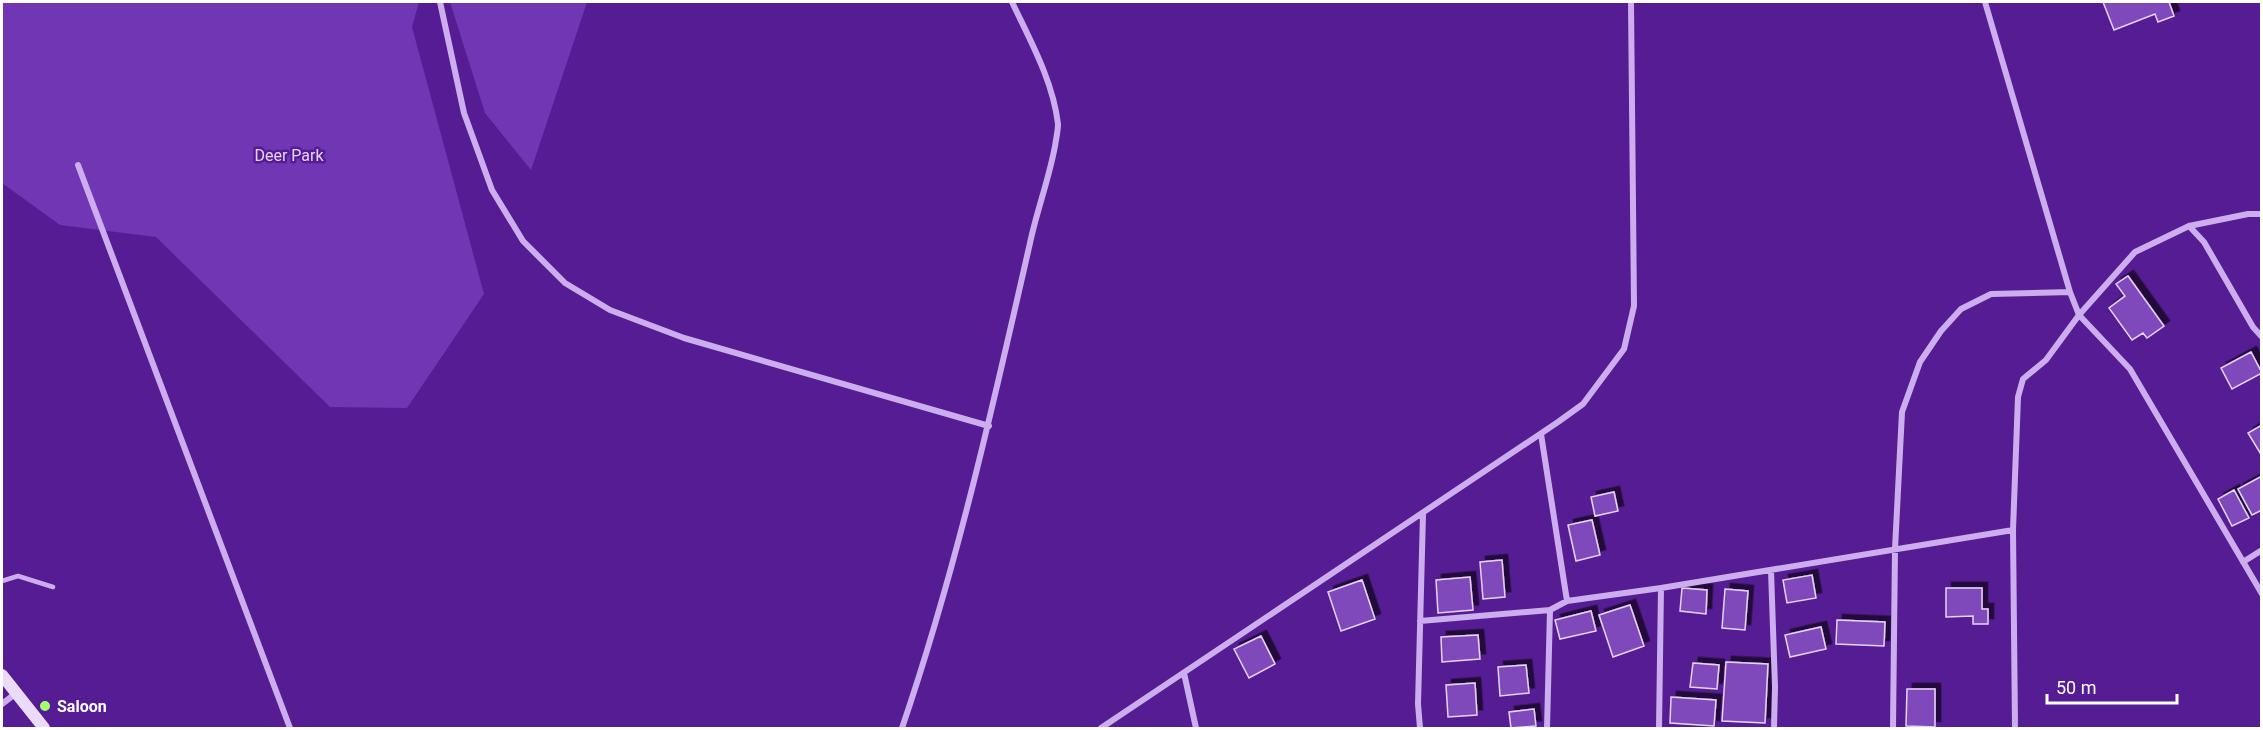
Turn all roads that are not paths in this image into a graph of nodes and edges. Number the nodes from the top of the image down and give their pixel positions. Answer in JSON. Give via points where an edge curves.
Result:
{"nodes":[{"id":1,"x":440,"y":2,"type":"edge"},
{"id":2,"x":1012,"y":2,"type":"edge"},
{"id":3,"x":1631,"y":2,"type":"edge"},
{"id":4,"x":1985,"y":2,"type":"edge"},
{"id":5,"x":78,"y":165,"type":"dead end"},
{"id":6,"x":2262,"y":214,"type":"edge"},
{"id":7,"x":2189,"y":226,"type":"junction"},
{"id":8,"x":2070,"y":292,"type":"junction"},
{"id":9,"x":2079,"y":315,"type":"junction"},
{"id":10,"x":2262,"y":337,"type":"edge"},
{"id":11,"x":989,"y":426,"type":"junction"},
{"id":12,"x":1541,"y":434,"type":"junction"},
{"id":13,"x":1423,"y":514,"type":"junction"},
{"id":14,"x":2013,"y":530,"type":"junction"},
{"id":15,"x":1895,"y":549,"type":"junction"},
{"id":16,"x":2262,"y":550,"type":"edge"},
{"id":17,"x":2242,"y":562,"type":"junction"},
{"id":18,"x":1771,"y":570,"type":"junction"},
{"id":19,"x":2,"y":581,"type":"edge"},
{"id":20,"x":53,"y":587,"type":"dead end"},
{"id":21,"x":1661,"y":588,"type":"junction"},
{"id":22,"x":2262,"y":594,"type":"edge"},
{"id":23,"x":1567,"y":601,"type":"junction"},
{"id":24,"x":1550,"y":610,"type":"junction"},
{"id":25,"x":1420,"y":621,"type":"junction"},
{"id":26,"x":1184,"y":673,"type":"junction"},
{"id":27,"x":2,"y":675,"type":"edge"},
{"id":28,"x":15,"y":694,"type":"junction"},
{"id":29,"x":2,"y":704,"type":"edge"},
{"id":30,"x":44,"y":729,"type":"edge"},
{"id":31,"x":290,"y":729,"type":"edge"},
{"id":32,"x":902,"y":729,"type":"edge"},
{"id":33,"x":1101,"y":729,"type":"edge"},
{"id":34,"x":1196,"y":729,"type":"edge"},
{"id":35,"x":1420,"y":729,"type":"edge"},
{"id":36,"x":1547,"y":729,"type":"edge"},
{"id":37,"x":1659,"y":729,"type":"edge"},
{"id":38,"x":1774,"y":729,"type":"edge"},
{"id":39,"x":1893,"y":729,"type":"edge"},
{"id":40,"x":2015,"y":729,"type":"edge"}],
"edges":[{"from":1,"to":11,"type":"street","via":[[464,113],[492,190],[523,241],[564,282],[610,310],[684,338]]},
{"from":2,"to":11,"type":"street","via":[[1042,66],[1058,126],[1051,172],[1035,220]]},
{"from":3,"to":12,"type":"street","via":[[1634,306],[1624,350],[1583,404]]},
{"from":4,"to":8,"type":"street"},
{"from":5,"to":31,"type":"street"},
{"from":6,"to":7,"type":"street"},
{"from":7,"to":9,"type":"street","via":[[2135,252]]},
{"from":7,"to":10,"type":"street","via":[[2204,242]]},
{"from":8,"to":9,"type":"street"},
{"from":8,"to":15,"type":"street","via":[[1991,294],[1961,309],[1941,331],[1920,362],[1902,412]]},
{"from":9,"to":14,"type":"street","via":[[2046,360],[2020,386]]},
{"from":9,"to":17,"type":"street","via":[[2130,369]]},
{"from":11,"to":32,"type":"street","via":[[932,641]]},
{"from":12,"to":13,"type":"street"},
{"from":12,"to":23,"type":"street"},
{"from":13,"to":25,"type":"street"},
{"from":13,"to":26,"type":"street"},
{"from":14,"to":15,"type":"street"},
{"from":14,"to":40,"type":"street"},
{"from":15,"to":18,"type":"street"},
{"from":15,"to":39,"type":"street"},
{"from":16,"to":17,"type":"street"},
{"from":17,"to":22,"type":"street"},
{"from":18,"to":21,"type":"street"},
{"from":18,"to":38,"type":"street"},
{"from":19,"to":20,"type":"lane","via":[[18,576]]},
{"from":21,"to":23,"type":"street"},
{"from":21,"to":37,"type":"street"},
{"from":23,"to":24,"type":"street"},
{"from":24,"to":25,"type":"street"},
{"from":24,"to":36,"type":"street"},
{"from":25,"to":35,"type":"street"},
{"from":26,"to":33,"type":"street"},
{"from":26,"to":34,"type":"street"},
{"from":27,"to":28,"type":"main road"},
{"from":28,"to":29,"type":"street"},
{"from":28,"to":30,"type":"main road"}]}
